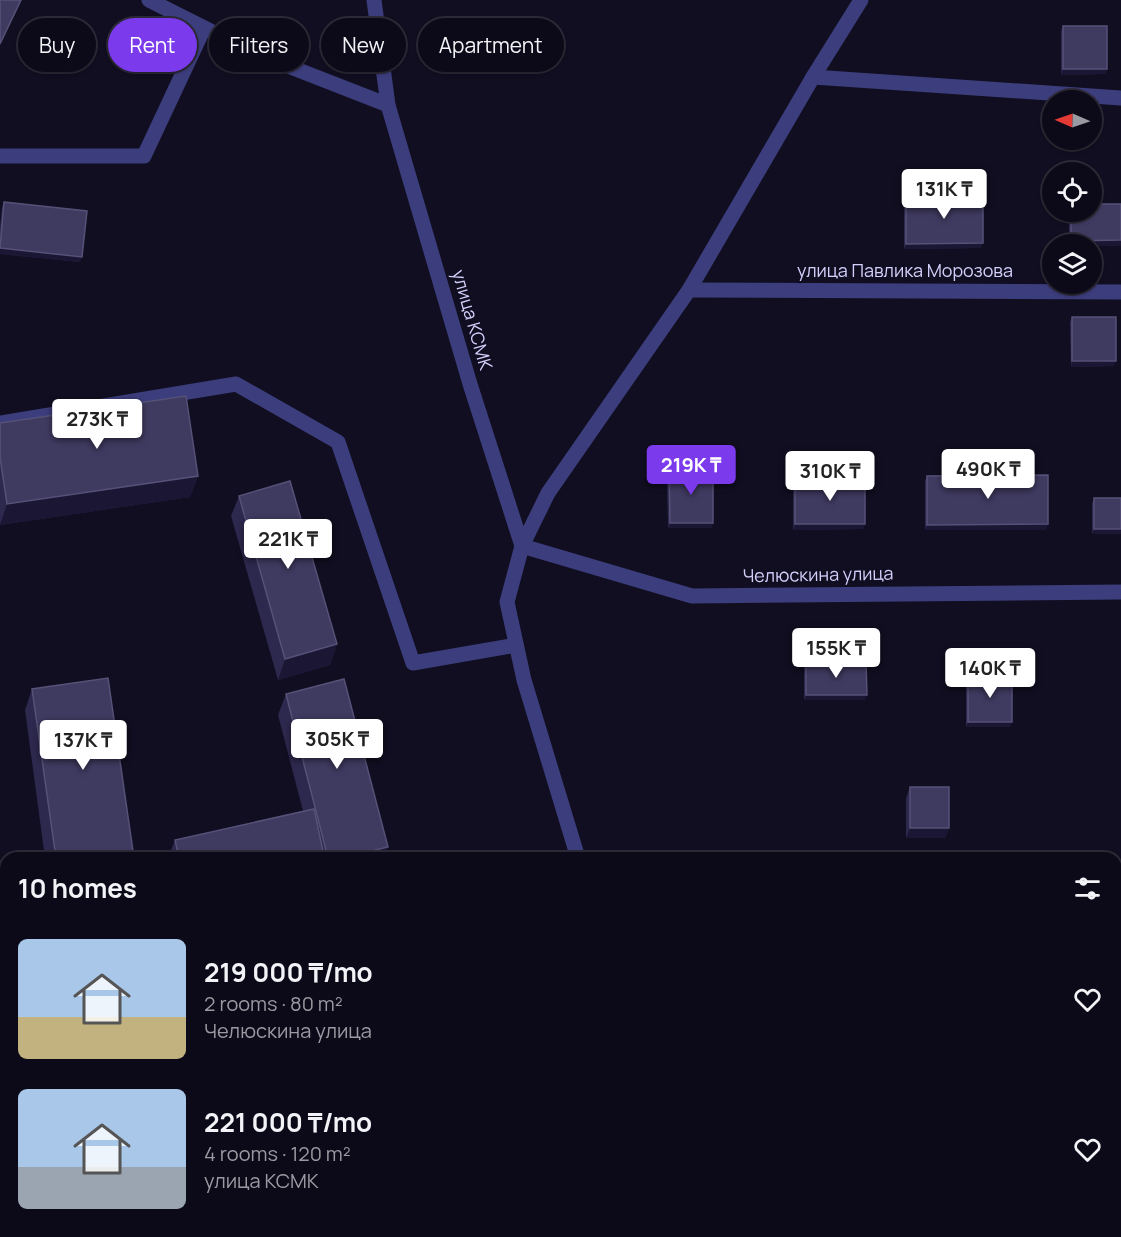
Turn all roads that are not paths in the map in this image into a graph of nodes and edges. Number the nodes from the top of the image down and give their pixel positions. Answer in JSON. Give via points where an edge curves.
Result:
{"nodes":[{"id":1,"x":149,"y":0,"type":"edge"},
{"id":2,"x":374,"y":0,"type":"edge"},
{"id":3,"x":861,"y":0,"type":"edge"},
{"id":4,"x":204,"y":28,"type":"junction"},
{"id":5,"x":813,"y":77,"type":"junction"},
{"id":6,"x":1121,"y":98,"type":"edge"},
{"id":7,"x":388,"y":105,"type":"junction"},
{"id":8,"x":0,"y":156,"type":"edge"},
{"id":9,"x":689,"y":290,"type":"junction"},
{"id":10,"x":1121,"y":292,"type":"edge"},
{"id":11,"x":0,"y":423,"type":"edge"},
{"id":12,"x":522,"y":546,"type":"junction"},
{"id":13,"x":1121,"y":592,"type":"edge"},
{"id":14,"x":516,"y":645,"type":"junction"},
{"id":15,"x":576,"y":852,"type":"edge"}],
"edges":[{"from":1,"to":4,"type":"street"},
{"from":2,"to":7,"type":"street","name":"улица КСМК"},
{"from":3,"to":5,"type":"street"},
{"from":4,"to":7,"type":"street","via":[[252,52]]},
{"from":4,"to":8,"type":"street","via":[[144,156]]},
{"from":5,"to":6,"type":"street"},
{"from":5,"to":9,"type":"street"},
{"from":7,"to":12,"type":"street","name":"улица КСМК"},
{"from":9,"to":10,"type":"street","name":"улица Павлика Морозова"},
{"from":9,"to":12,"type":"street","via":[[549,493]]},
{"from":11,"to":14,"type":"street","via":[[236,384],[338,442],[413,663]]},
{"from":12,"to":13,"type":"street","name":"Челюскина улица","via":[[692,596]]},
{"from":12,"to":14,"type":"street","via":[[507,602]]},
{"from":14,"to":15,"type":"street"}]}
